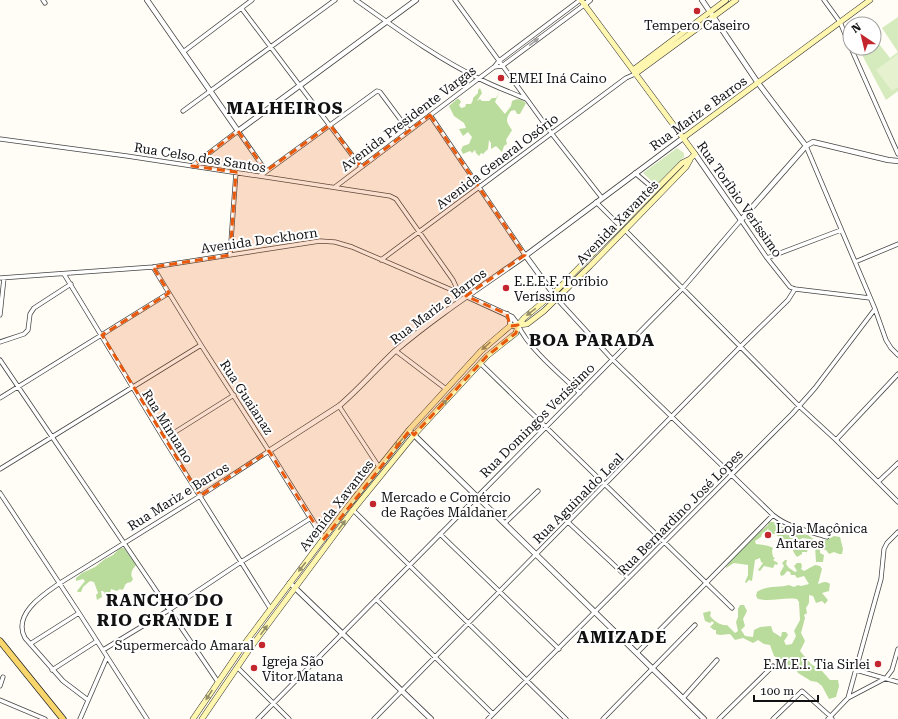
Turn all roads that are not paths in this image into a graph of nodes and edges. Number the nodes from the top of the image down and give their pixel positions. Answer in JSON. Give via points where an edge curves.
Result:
{"nodes":[{"id":1,"x":147,"y":0,"type":"edge"},
{"id":2,"x":252,"y":0,"type":"edge"},
{"id":3,"x":335,"y":0,"type":"edge"},
{"id":4,"x":356,"y":0,"type":"edge"},
{"id":5,"x":416,"y":0,"type":"edge"},
{"id":6,"x":455,"y":0,"type":"edge"},
{"id":7,"x":590,"y":0,"type":"edge"},
{"id":8,"x":702,"y":0,"type":"edge"},
{"id":9,"x":726,"y":0,"type":"edge"},
{"id":10,"x":736,"y":0,"type":"edge"},
{"id":11,"x":824,"y":0,"type":"edge"},
{"id":12,"x":870,"y":0,"type":"edge"},
{"id":13,"x":582,"y":2,"type":"edge"},
{"id":14,"x":242,"y":9,"type":"junction"},
{"id":15,"x":710,"y":12,"type":"junction"},
{"id":16,"x":713,"y":17,"type":"junction"},
{"id":17,"x":387,"y":21,"type":"junction"},
{"id":18,"x":840,"y":22,"type":"junction"},
{"id":19,"x":842,"y":27,"type":"edge"},
{"id":20,"x":687,"y":32,"type":"junction"},
{"id":21,"x":271,"y":47,"type":"junction"},
{"id":22,"x":183,"y":52,"type":"junction"},
{"id":23,"x":855,"y":56,"type":"edge"},
{"id":24,"x":499,"y":61,"type":"junction"},
{"id":25,"x":502,"y":66,"type":"junction"},
{"id":26,"x":494,"y":67,"type":"junction"},
{"id":27,"x":634,"y":72,"type":"junction"},
{"id":28,"x":479,"y":79,"type":"junction"},
{"id":29,"x":758,"y":82,"type":"junction"},
{"id":30,"x":299,"y":86,"type":"junction"},
{"id":31,"x":211,"y":91,"type":"junction"},
{"id":32,"x":527,"y":99,"type":"junction"},
{"id":33,"x":183,"y":111,"type":"dead end"},
{"id":34,"x":430,"y":116,"type":"junction"},
{"id":35,"x":330,"y":125,"type":"junction"},
{"id":36,"x":238,"y":131,"type":"junction"},
{"id":37,"x":409,"y":131,"type":"junction"},
{"id":38,"x":552,"y":134,"type":"junction"},
{"id":39,"x":683,"y":138,"type":"junction"},
{"id":40,"x":0,"y":139,"type":"edge"},
{"id":41,"x":806,"y":146,"type":"junction"},
{"id":42,"x":695,"y":154,"type":"junction"},
{"id":43,"x":898,"y":154,"type":"edge"},
{"id":44,"x":690,"y":159,"type":"junction"},
{"id":45,"x":898,"y":161,"type":"edge"},
{"id":46,"x":192,"y":166,"type":"junction"},
{"id":47,"x":361,"y":168,"type":"junction"},
{"id":48,"x":266,"y":171,"type":"junction"},
{"id":49,"x":236,"y":172,"type":"junction"},
{"id":50,"x":635,"y":173,"type":"junction"},
{"id":51,"x":260,"y":176,"type":"junction"},
{"id":52,"x":335,"y":187,"type":"junction"},
{"id":53,"x":479,"y":188,"type":"junction"},
{"id":54,"x":655,"y":190,"type":"junction"},
{"id":55,"x":602,"y":198,"type":"junction"},
{"id":56,"x":596,"y":202,"type":"junction"},
{"id":57,"x":741,"y":220,"type":"junction"},
{"id":58,"x":620,"y":226,"type":"junction"},
{"id":59,"x":625,"y":230,"type":"junction"},
{"id":60,"x":842,"y":230,"type":"junction"},
{"id":61,"x":419,"y":232,"type":"junction"},
{"id":62,"x":898,"y":244,"type":"edge"},
{"id":63,"x":525,"y":255,"type":"junction"},
{"id":64,"x":230,"y":256,"type":"junction"},
{"id":65,"x":767,"y":258,"type":"junction"},
{"id":66,"x":381,"y":260,"type":"junction"},
{"id":67,"x":855,"y":262,"type":"junction"},
{"id":68,"x":153,"y":267,"type":"junction"},
{"id":69,"x":64,"y":274,"type":"junction"},
{"id":70,"x":2,"y":278,"type":"edge"},
{"id":71,"x":71,"y":284,"type":"junction"},
{"id":72,"x":682,"y":289,"type":"junction"},
{"id":73,"x":795,"y":289,"type":"junction"},
{"id":74,"x":169,"y":293,"type":"junction"},
{"id":75,"x":459,"y":293,"type":"junction"},
{"id":76,"x":554,"y":293,"type":"junction"},
{"id":77,"x":466,"y":296,"type":"junction"},
{"id":78,"x":870,"y":298,"type":"junction"},
{"id":79,"x":556,"y":300,"type":"junction"},
{"id":80,"x":875,"y":309,"type":"junction"},
{"id":81,"x":507,"y":314,"type":"junction"},
{"id":82,"x":0,"y":315,"type":"edge"},
{"id":83,"x":510,"y":326,"type":"junction"},
{"id":84,"x":518,"y":326,"type":"junction"},
{"id":85,"x":102,"y":335,"type":"junction"},
{"id":86,"x":0,"y":342,"type":"edge"},
{"id":87,"x":201,"y":346,"type":"junction"},
{"id":88,"x":740,"y":347,"type":"junction"},
{"id":89,"x":396,"y":351,"type":"junction"},
{"id":90,"x":898,"y":355,"type":"edge"},
{"id":91,"x":612,"y":359,"type":"junction"},
{"id":92,"x":0,"y":360,"type":"edge"},
{"id":93,"x":480,"y":363,"type":"junction"},
{"id":94,"x":898,"y":374,"type":"edge"},
{"id":95,"x":18,"y":387,"type":"junction"},
{"id":96,"x":132,"y":388,"type":"junction"},
{"id":97,"x":446,"y":389,"type":"junction"},
{"id":98,"x":580,"y":393,"type":"junction"},
{"id":99,"x":234,"y":395,"type":"junction"},
{"id":100,"x":0,"y":398,"type":"edge"},
{"id":101,"x":339,"y":406,"type":"junction"},
{"id":102,"x":799,"y":406,"type":"junction"},
{"id":103,"x":672,"y":417,"type":"junction"},
{"id":104,"x":546,"y":427,"type":"junction"},
{"id":105,"x":410,"y":430,"type":"junction"},
{"id":106,"x":414,"y":435,"type":"junction"},
{"id":107,"x":52,"y":437,"type":"junction"},
{"id":108,"x":164,"y":439,"type":"junction"},
{"id":109,"x":836,"y":440,"type":"junction"},
{"id":110,"x":269,"y":451,"type":"junction"},
{"id":111,"x":898,"y":463,"type":"edge"},
{"id":112,"x":379,"y":467,"type":"junction"},
{"id":113,"x":0,"y":469,"type":"edge"},
{"id":114,"x":731,"y":474,"type":"junction"},
{"id":115,"x":878,"y":482,"type":"junction"},
{"id":116,"x":604,"y":485,"type":"junction"},
{"id":117,"x":538,"y":491,"type":"dead end"},
{"id":118,"x":0,"y":493,"type":"edge"},
{"id":119,"x":200,"y":496,"type":"junction"},
{"id":120,"x":476,"y":497,"type":"junction"},
{"id":121,"x":898,"y":502,"type":"edge"},
{"id":122,"x":353,"y":510,"type":"junction"},
{"id":123,"x":773,"y":515,"type":"junction"},
{"id":124,"x":311,"y":518,"type":"junction"},
{"id":125,"x":568,"y":522,"type":"junction"},
{"id":126,"x":505,"y":523,"type":"junction"},
{"id":127,"x":898,"y":532,"type":"edge"},
{"id":128,"x":440,"y":534,"type":"junction"},
{"id":129,"x":827,"y":537,"type":"dead end"},
{"id":130,"x":324,"y":539,"type":"junction"},
{"id":131,"x":665,"y":542,"type":"junction"},
{"id":132,"x":123,"y":544,"type":"junction"},
{"id":133,"x":536,"y":554,"type":"junction"},
{"id":134,"x":241,"y":562,"type":"junction"},
{"id":135,"x":410,"y":565,"type":"junction"},
{"id":136,"x":628,"y":578,"type":"junction"},
{"id":137,"x":60,"y":583,"type":"junction"},
{"id":138,"x":290,"y":583,"type":"junction"},
{"id":139,"x":707,"y":583,"type":"junction"},
{"id":140,"x":295,"y":588,"type":"junction"},
{"id":141,"x":501,"y":591,"type":"junction"},
{"id":142,"x":376,"y":599,"type":"junction"},
{"id":143,"x":270,"y":608,"type":"junction"},
{"id":144,"x":732,"y":608,"type":"dead end"},
{"id":145,"x":169,"y":610,"type":"junction"},
{"id":146,"x":595,"y":612,"type":"junction"},
{"id":147,"x":79,"y":613,"type":"junction"},
{"id":148,"x":469,"y":623,"type":"junction"},
{"id":149,"x":695,"y":625,"type":"dead end"},
{"id":150,"x":343,"y":633,"type":"junction"},
{"id":151,"x":0,"y":641,"type":"edge"},
{"id":152,"x":97,"y":641,"type":"junction"},
{"id":153,"x":30,"y":644,"type":"junction"},
{"id":154,"x":559,"y":649,"type":"junction"},
{"id":155,"x":898,"y":649,"type":"edge"},
{"id":156,"x":103,"y":650,"type":"junction"},
{"id":157,"x":637,"y":653,"type":"junction"},
{"id":158,"x":434,"y":656,"type":"junction"},
{"id":159,"x":107,"y":657,"type":"junction"},
{"id":160,"x":717,"y":660,"type":"dead end"},
{"id":161,"x":773,"y":666,"type":"dead end"},
{"id":162,"x":237,"y":668,"type":"junction"},
{"id":163,"x":652,"y":669,"type":"junction"},
{"id":164,"x":52,"y":670,"type":"junction"},
{"id":165,"x":856,"y":670,"type":"junction"},
{"id":166,"x":3,"y":678,"type":"dead end"},
{"id":167,"x":886,"y":678,"type":"junction"},
{"id":168,"x":526,"y":680,"type":"junction"},
{"id":169,"x":218,"y":682,"type":"junction"},
{"id":170,"x":898,"y":682,"type":"edge"},
{"id":171,"x":0,"y":686,"type":"edge"},
{"id":172,"x":401,"y":691,"type":"junction"},
{"id":173,"x":683,"y":698,"type":"junction"},
{"id":174,"x":848,"y":698,"type":"junction"},
{"id":175,"x":0,"y":700,"type":"edge"},
{"id":176,"x":88,"y":700,"type":"junction"},
{"id":177,"x":273,"y":703,"type":"junction"},
{"id":178,"x":493,"y":714,"type":"junction"},
{"id":179,"x":830,"y":718,"type":"edge"},
{"id":180,"x":44,"y":719,"type":"edge"},
{"id":181,"x":63,"y":719,"type":"edge"},
{"id":182,"x":80,"y":719,"type":"edge"},
{"id":183,"x":147,"y":719,"type":"edge"},
{"id":184,"x":193,"y":719,"type":"edge"},
{"id":185,"x":202,"y":719,"type":"edge"},
{"id":186,"x":258,"y":719,"type":"edge"},
{"id":187,"x":289,"y":719,"type":"edge"},
{"id":188,"x":374,"y":719,"type":"edge"},
{"id":189,"x":431,"y":719,"type":"edge"},
{"id":190,"x":488,"y":719,"type":"edge"},
{"id":191,"x":566,"y":719,"type":"edge"},
{"id":192,"x":603,"y":719,"type":"edge"},
{"id":193,"x":704,"y":719,"type":"edge"},
{"id":194,"x":719,"y":719,"type":"edge"},
{"id":195,"x":774,"y":719,"type":"edge"}],
"edges":[{"from":1,"to":22,"type":"street"},
{"from":2,"to":14,"type":"street"},
{"from":3,"to":21,"type":"street"},
{"from":4,"to":17,"type":"street"},
{"from":5,"to":17,"type":"street"},
{"from":6,"to":24,"type":"street"},
{"from":7,"to":13,"type":"street","name":"Avenida Presidente Vargas"},
{"from":8,"to":15,"type":"street"},
{"from":9,"to":15,"type":"main road","name":"Avenida General Osório"},
{"from":10,"to":16,"type":"main road","name":"Avenida General Osório"},
{"from":11,"to":18,"type":"street"},
{"from":12,"to":18,"type":"main road","name":"Rua Mariz e Barros"},
{"from":13,"to":24,"type":"street","name":"Avenida Presidente Vargas"},
{"from":25,"to":13,"type":"street","name":"Avenida Presidente Vargas","one_way":true},
{"from":13,"to":27,"type":"main road","name":"Rua Toríbio Veríssimo"},
{"from":14,"to":21,"type":"street"},
{"from":14,"to":22,"type":"street"},
{"from":15,"to":16,"type":"street"},
{"from":15,"to":20,"type":"main road","name":"Avenida General Osório"},
{"from":16,"to":20,"type":"main road","name":"Avenida General Osório"},
{"from":16,"to":29,"type":"street"},
{"from":17,"to":28,"type":"street"},
{"from":17,"to":30,"type":"street"},
{"from":18,"to":19,"type":"street"},
{"from":18,"to":29,"type":"main road","name":"Rua Mariz e Barros"},
{"from":20,"to":27,"type":"main road","name":"Avenida General Osório"},
{"from":21,"to":30,"type":"street"},
{"from":21,"to":31,"type":"street"},
{"from":22,"to":31,"type":"street"},
{"from":23,"to":43,"type":"street"},
{"from":24,"to":25,"type":"street"},
{"from":24,"to":26,"type":"street","name":"Avenida Presidente Vargas"},
{"from":25,"to":26,"type":"street","name":"Avenida Presidente Vargas"},
{"from":25,"to":32,"type":"street"},
{"from":26,"to":28,"type":"street","name":"Avenida Presidente Vargas"},
{"from":27,"to":38,"type":"street","name":"Avenida General Osório"},
{"from":27,"to":39,"type":"main road","name":"Rua Toríbio Veríssimo"},
{"from":28,"to":32,"type":"street"},
{"from":28,"to":34,"type":"street","name":"Avenida Presidente Vargas"},
{"from":29,"to":39,"type":"main road","name":"Rua Mariz e Barros"},
{"from":29,"to":41,"type":"street"},
{"from":30,"to":35,"type":"street"},
{"from":30,"to":36,"type":"street"},
{"from":31,"to":33,"type":"street"},
{"from":31,"to":36,"type":"street"},
{"from":32,"to":38,"type":"street"},
{"from":34,"to":37,"type":"street","name":"Avenida Presidente Vargas"},
{"from":34,"to":53,"type":"street"},
{"from":35,"to":37,"type":"street","via":[[377,91]]},
{"from":35,"to":47,"type":"street"},
{"from":35,"to":48,"type":"street"},
{"from":36,"to":46,"type":"street"},
{"from":36,"to":48,"type":"street"},
{"from":37,"to":47,"type":"street","name":"Avenida Presidente Vargas"},
{"from":38,"to":53,"type":"street","name":"Avenida General Osório"},
{"from":38,"to":55,"type":"street"},
{"from":39,"to":42,"type":"main road","name":"Rua Toríbio Veríssimo"},
{"from":39,"to":50,"type":"street","name":"Rua Mariz e Barros"},
{"from":40,"to":46,"type":"street","name":"Rua Celso dos Santos"},
{"from":41,"to":45,"type":"street","via":[[816,142]]},
{"from":41,"to":57,"type":"street","name":"Rua Domingos Veríssimo"},
{"from":41,"to":60,"type":"street"},
{"from":42,"to":44,"type":"main road","name":"Avenida Xavantes"},
{"from":42,"to":57,"type":"street","name":"Rua Toríbio Veríssimo"},
{"from":44,"to":54,"type":"main road","name":"Avenida Xavantes","via":[[682,163]]},
{"from":44,"to":59,"type":"main road","name":"Avenida Xavantes","via":[[686,167]]},
{"from":46,"to":49,"type":"street","name":"Rua Celso dos Santos"},
{"from":47,"to":52,"type":"street","name":"Avenida Presidente Vargas"},
{"from":48,"to":51,"type":"street"},
{"from":49,"to":51,"type":"street","name":"Rua Celso dos Santos"},
{"from":49,"to":64,"type":"street"},
{"from":50,"to":54,"type":"street"},
{"from":50,"to":55,"type":"street","name":"Rua Mariz e Barros"},
{"from":51,"to":52,"type":"street","name":"Rua Celso dos Santos"},
{"from":52,"to":61,"type":"street","name":"Rua Celso dos Santos","via":[[396,199]]},
{"from":53,"to":61,"type":"street","name":"Avenida General Osório"},
{"from":53,"to":63,"type":"street"},
{"from":54,"to":58,"type":"main road","name":"Avenida Xavantes"},
{"from":55,"to":56,"type":"street","name":"Rua Mariz e Barros"},
{"from":56,"to":58,"type":"street"},
{"from":56,"to":63,"type":"street","name":"Rua Mariz e Barros"},
{"from":57,"to":65,"type":"street","name":"Rua Toríbio Veríssimo"},
{"from":57,"to":72,"type":"street","name":"Rua Domingos Veríssimo"},
{"from":58,"to":76,"type":"main road","name":"Avenida Xavantes"},
{"from":59,"to":72,"type":"street"},
{"from":59,"to":79,"type":"main road","name":"Avenida Xavantes"},
{"from":60,"to":65,"type":"street"},
{"from":60,"to":67,"type":"street"},
{"from":61,"to":66,"type":"street","name":"Avenida General Osório"},
{"from":61,"to":75,"type":"street","via":[[453,280]]},
{"from":62,"to":67,"type":"street"},
{"from":63,"to":76,"type":"street"},
{"from":63,"to":77,"type":"street","name":"Rua Mariz e Barros"},
{"from":64,"to":66,"type":"street","name":"Avenida Dockhorn","via":[[320,241],[352,247]]},
{"from":64,"to":68,"type":"street","name":"Avenida Dockhorn"},
{"from":65,"to":73,"type":"street","name":"Rua Toríbio Veríssimo"},
{"from":66,"to":75,"type":"street","name":"Avenida Dockhorn"},
{"from":67,"to":78,"type":"street"},
{"from":68,"to":69,"type":"street","name":"Avenida Dockhorn"},
{"from":68,"to":74,"type":"street","name":"Rua Guaianaz"},
{"from":69,"to":70,"type":"street","name":"Avenida Dockhorn"},
{"from":69,"to":71,"type":"street","name":"Rua Minuano"},
{"from":70,"to":82,"type":"street"},
{"from":71,"to":85,"type":"street","name":"Rua Minuano"},
{"from":71,"to":86,"type":"street","via":[[34,308],[30,314],[28,330],[24,334]]},
{"from":72,"to":88,"type":"street"},
{"from":72,"to":91,"type":"street","name":"Rua Domingos Veríssimo"},
{"from":73,"to":78,"type":"street"},
{"from":73,"to":88,"type":"street","name":"Rua Aguinaldo Leal","via":[[788,300]]},
{"from":74,"to":85,"type":"street"},
{"from":74,"to":87,"type":"street","name":"Rua Guaianaz"},
{"from":75,"to":77,"type":"street","name":"Avenida Dockhorn"},
{"from":76,"to":79,"type":"street"},
{"from":76,"to":84,"type":"main road","name":"Avenida Xavantes","one_way":true},
{"from":77,"to":81,"type":"street","name":"Avenida Dockhorn"},
{"from":77,"to":89,"type":"street","name":"Rua Mariz e Barros"},
{"from":78,"to":80,"type":"street"},
{"from":79,"to":84,"type":"main road","name":"Avenida Xavantes","via":[[527,324]]},
{"from":79,"to":91,"type":"street"},
{"from":80,"to":90,"type":"street","via":[[886,340]]},
{"from":80,"to":102,"type":"street","name":"Rua Bernardino José Lopes"},
{"from":81,"to":83,"type":"street"},
{"from":81,"to":84,"type":"street","name":"Avenida Dockhorn"},
{"from":83,"to":84,"type":"main road","name":"Avenida Xavantes"},
{"from":83,"to":97,"type":"main road","name":"Avenida Xavantes","one_way":true,"via":[[481,351]]},
{"from":84,"to":93,"type":"main road","name":"Avenida Xavantes","via":[[516,333]]},
{"from":84,"to":98,"type":"street","via":[[537,352]]},
{"from":85,"to":95,"type":"street"},
{"from":85,"to":96,"type":"street","name":"Rua Minuano"},
{"from":87,"to":96,"type":"street"},
{"from":87,"to":99,"type":"street","name":"Rua Guaianaz"},
{"from":88,"to":102,"type":"street"},
{"from":88,"to":103,"type":"street","name":"Rua Aguinaldo Leal"},
{"from":89,"to":97,"type":"street"},
{"from":89,"to":101,"type":"street","name":"Rua Mariz e Barros"},
{"from":91,"to":98,"type":"street","name":"Rua Domingos Veríssimo"},
{"from":91,"to":103,"type":"street"},
{"from":92,"to":95,"type":"street"},
{"from":93,"to":104,"type":"street"},
{"from":106,"to":93,"type":"main road","name":"Avenida Xavantes","one_way":true},
{"from":94,"to":109,"type":"street"},
{"from":95,"to":100,"type":"street"},
{"from":95,"to":107,"type":"street"},
{"from":96,"to":107,"type":"street"},
{"from":96,"to":108,"type":"street","name":"Rua Minuano"},
{"from":97,"to":105,"type":"main road","name":"Avenida Xavantes"},
{"from":98,"to":104,"type":"street","name":"Rua Domingos Veríssimo"},
{"from":99,"to":108,"type":"street"},
{"from":99,"to":110,"type":"street","name":"Rua Guaianaz"},
{"from":101,"to":110,"type":"street","name":"Rua Mariz e Barros"},
{"from":101,"to":112,"type":"street"},
{"from":102,"to":109,"type":"street"},
{"from":102,"to":114,"type":"street","name":"Rua Bernardino José Lopes"},
{"from":103,"to":114,"type":"street"},
{"from":103,"to":116,"type":"street","name":"Rua Aguinaldo Leal"},
{"from":104,"to":116,"type":"street"},
{"from":104,"to":120,"type":"street","name":"Rua Domingos Veríssimo"},
{"from":105,"to":106,"type":"street"},
{"from":105,"to":112,"type":"main road","name":"Avenida Xavantes","one_way":true},
{"from":106,"to":120,"type":"street"},
{"from":106,"to":122,"type":"main road","name":"Avenida Xavantes"},
{"from":107,"to":113,"type":"street"},
{"from":107,"to":132,"type":"street"},
{"from":108,"to":119,"type":"street","name":"Rua Minuano"},
{"from":109,"to":115,"type":"street"},
{"from":110,"to":119,"type":"street","name":"Rua Mariz e Barros"},
{"from":110,"to":124,"type":"street","name":"Rua Guaianaz"},
{"from":111,"to":115,"type":"street"},
{"from":112,"to":130,"type":"main road","name":"Avenida Xavantes"},
{"from":114,"to":123,"type":"street"},
{"from":114,"to":131,"type":"street","name":"Rua Bernardino José Lopes"},
{"from":115,"to":121,"type":"street"},
{"from":116,"to":125,"type":"street","name":"Rua Aguinaldo Leal"},
{"from":116,"to":131,"type":"street"},
{"from":117,"to":126,"type":"street"},
{"from":118,"to":137,"type":"street"},
{"from":119,"to":132,"type":"street","name":"Rua Mariz e Barros"},
{"from":119,"to":134,"type":"street","name":"Rua Minuano"},
{"from":120,"to":126,"type":"street"},
{"from":120,"to":128,"type":"street","name":"Rua Domingos Veríssimo"},
{"from":122,"to":135,"type":"street"},
{"from":140,"to":122,"type":"main road","name":"Avenida Xavantes","one_way":true},
{"from":123,"to":129,"type":"street","via":[[790,526]]},
{"from":123,"to":139,"type":"street"},
{"from":124,"to":130,"type":"street","name":"Rua Guaianaz"},
{"from":124,"to":134,"type":"street"},
{"from":125,"to":133,"type":"street","name":"Rua Aguinaldo Leal"},
{"from":125,"to":136,"type":"street"},
{"from":126,"to":133,"type":"street"},
{"from":127,"to":165,"type":"street","via":[[884,549],[881,579]]},
{"from":128,"to":135,"type":"street","name":"Rua Domingos Veríssimo"},
{"from":128,"to":141,"type":"street"},
{"from":130,"to":138,"type":"main road","name":"Avenida Xavantes","one_way":true},
{"from":131,"to":136,"type":"street","name":"Rua Bernardino José Lopes"},
{"from":131,"to":139,"type":"street"},
{"from":132,"to":137,"type":"street","name":"Rua Mariz e Barros"},
{"from":132,"to":145,"type":"street"},
{"from":133,"to":141,"type":"street","name":"Rua Aguinaldo Leal"},
{"from":133,"to":146,"type":"street"},
{"from":134,"to":143,"type":"street","name":"Rua Minuano"},
{"from":134,"to":145,"type":"street"},
{"from":135,"to":142,"type":"street","name":"Rua Domingos Veríssimo"},
{"from":135,"to":148,"type":"street"},
{"from":136,"to":146,"type":"street","name":"Rua Bernardino José Lopes"},
{"from":137,"to":147,"type":"street"},
{"from":137,"to":153,"type":"street","name":"Rua Mariz e Barros","via":[[31,605],[22,626],[23,634]]},
{"from":138,"to":140,"type":"street"},
{"from":138,"to":143,"type":"main road","name":"Avenida Xavantes"},
{"from":139,"to":144,"type":"street"},
{"from":139,"to":157,"type":"street"},
{"from":140,"to":150,"type":"street"},
{"from":162,"to":140,"type":"main road","name":"Avenida Xavantes","one_way":true},
{"from":141,"to":148,"type":"street","name":"Rua Aguinaldo Leal"},
{"from":141,"to":154,"type":"street"},
{"from":142,"to":150,"type":"street","name":"Rua Domingos Veríssimo"},
{"from":142,"to":158,"type":"street"},
{"from":143,"to":169,"type":"main road","name":"Avenida Xavantes"},
{"from":145,"to":156,"type":"street"},
{"from":145,"to":169,"type":"street"},
{"from":146,"to":154,"type":"street","name":"Rua Bernardino José Lopes"},
{"from":146,"to":157,"type":"street"},
{"from":147,"to":152,"type":"street"},
{"from":147,"to":153,"type":"street"},
{"from":148,"to":158,"type":"street","name":"Rua Aguinaldo Leal"},
{"from":148,"to":168,"type":"street"},
{"from":149,"to":163,"type":"street"},
{"from":150,"to":172,"type":"street"},
{"from":150,"to":177,"type":"street","name":"Rua Domingos Veríssimo"},
{"from":151,"to":181,"type":"main road"},
{"from":152,"to":156,"type":"street"},
{"from":152,"to":164,"type":"street"},
{"from":153,"to":164,"type":"street"},
{"from":154,"to":168,"type":"street","name":"Rua Bernardino José Lopes"},
{"from":155,"to":167,"type":"street"},
{"from":156,"to":159,"type":"street"},
{"from":157,"to":163,"type":"street"},
{"from":158,"to":172,"type":"street","name":"Rua Aguinaldo Leal"},
{"from":158,"to":178,"type":"street"},
{"from":159,"to":176,"type":"street"},
{"from":159,"to":183,"type":"street"},
{"from":160,"to":173,"type":"street"},
{"from":161,"to":194,"type":"street"},
{"from":162,"to":177,"type":"street"},
{"from":162,"to":185,"type":"main road","name":"Avenida Xavantes"},
{"from":163,"to":173,"type":"street"},
{"from":163,"to":192,"type":"street"},
{"from":164,"to":176,"type":"street"},
{"from":165,"to":167,"type":"street"},
{"from":165,"to":174,"type":"street"},
{"from":166,"to":171,"type":"street"},
{"from":167,"to":170,"type":"street"},
{"from":167,"to":174,"type":"street"},
{"from":168,"to":178,"type":"street","name":"Rua Bernardino José Lopes"},
{"from":168,"to":191,"type":"street"},
{"from":169,"to":184,"type":"main road","name":"Avenida Xavantes","one_way":true},
{"from":172,"to":188,"type":"street","name":"Rua Aguinaldo Leal"},
{"from":172,"to":189,"type":"street"},
{"from":173,"to":193,"type":"street"},
{"from":174,"to":179,"type":"street"},
{"from":175,"to":180,"type":"street"},
{"from":176,"to":182,"type":"street"},
{"from":177,"to":186,"type":"street","name":"Rua Domingos Veríssimo"},
{"from":177,"to":187,"type":"street"},
{"from":178,"to":190,"type":"street","name":"Rua Bernardino José Lopes"},
{"from":179,"to":195,"type":"street","via":[[802,692]]}]}
